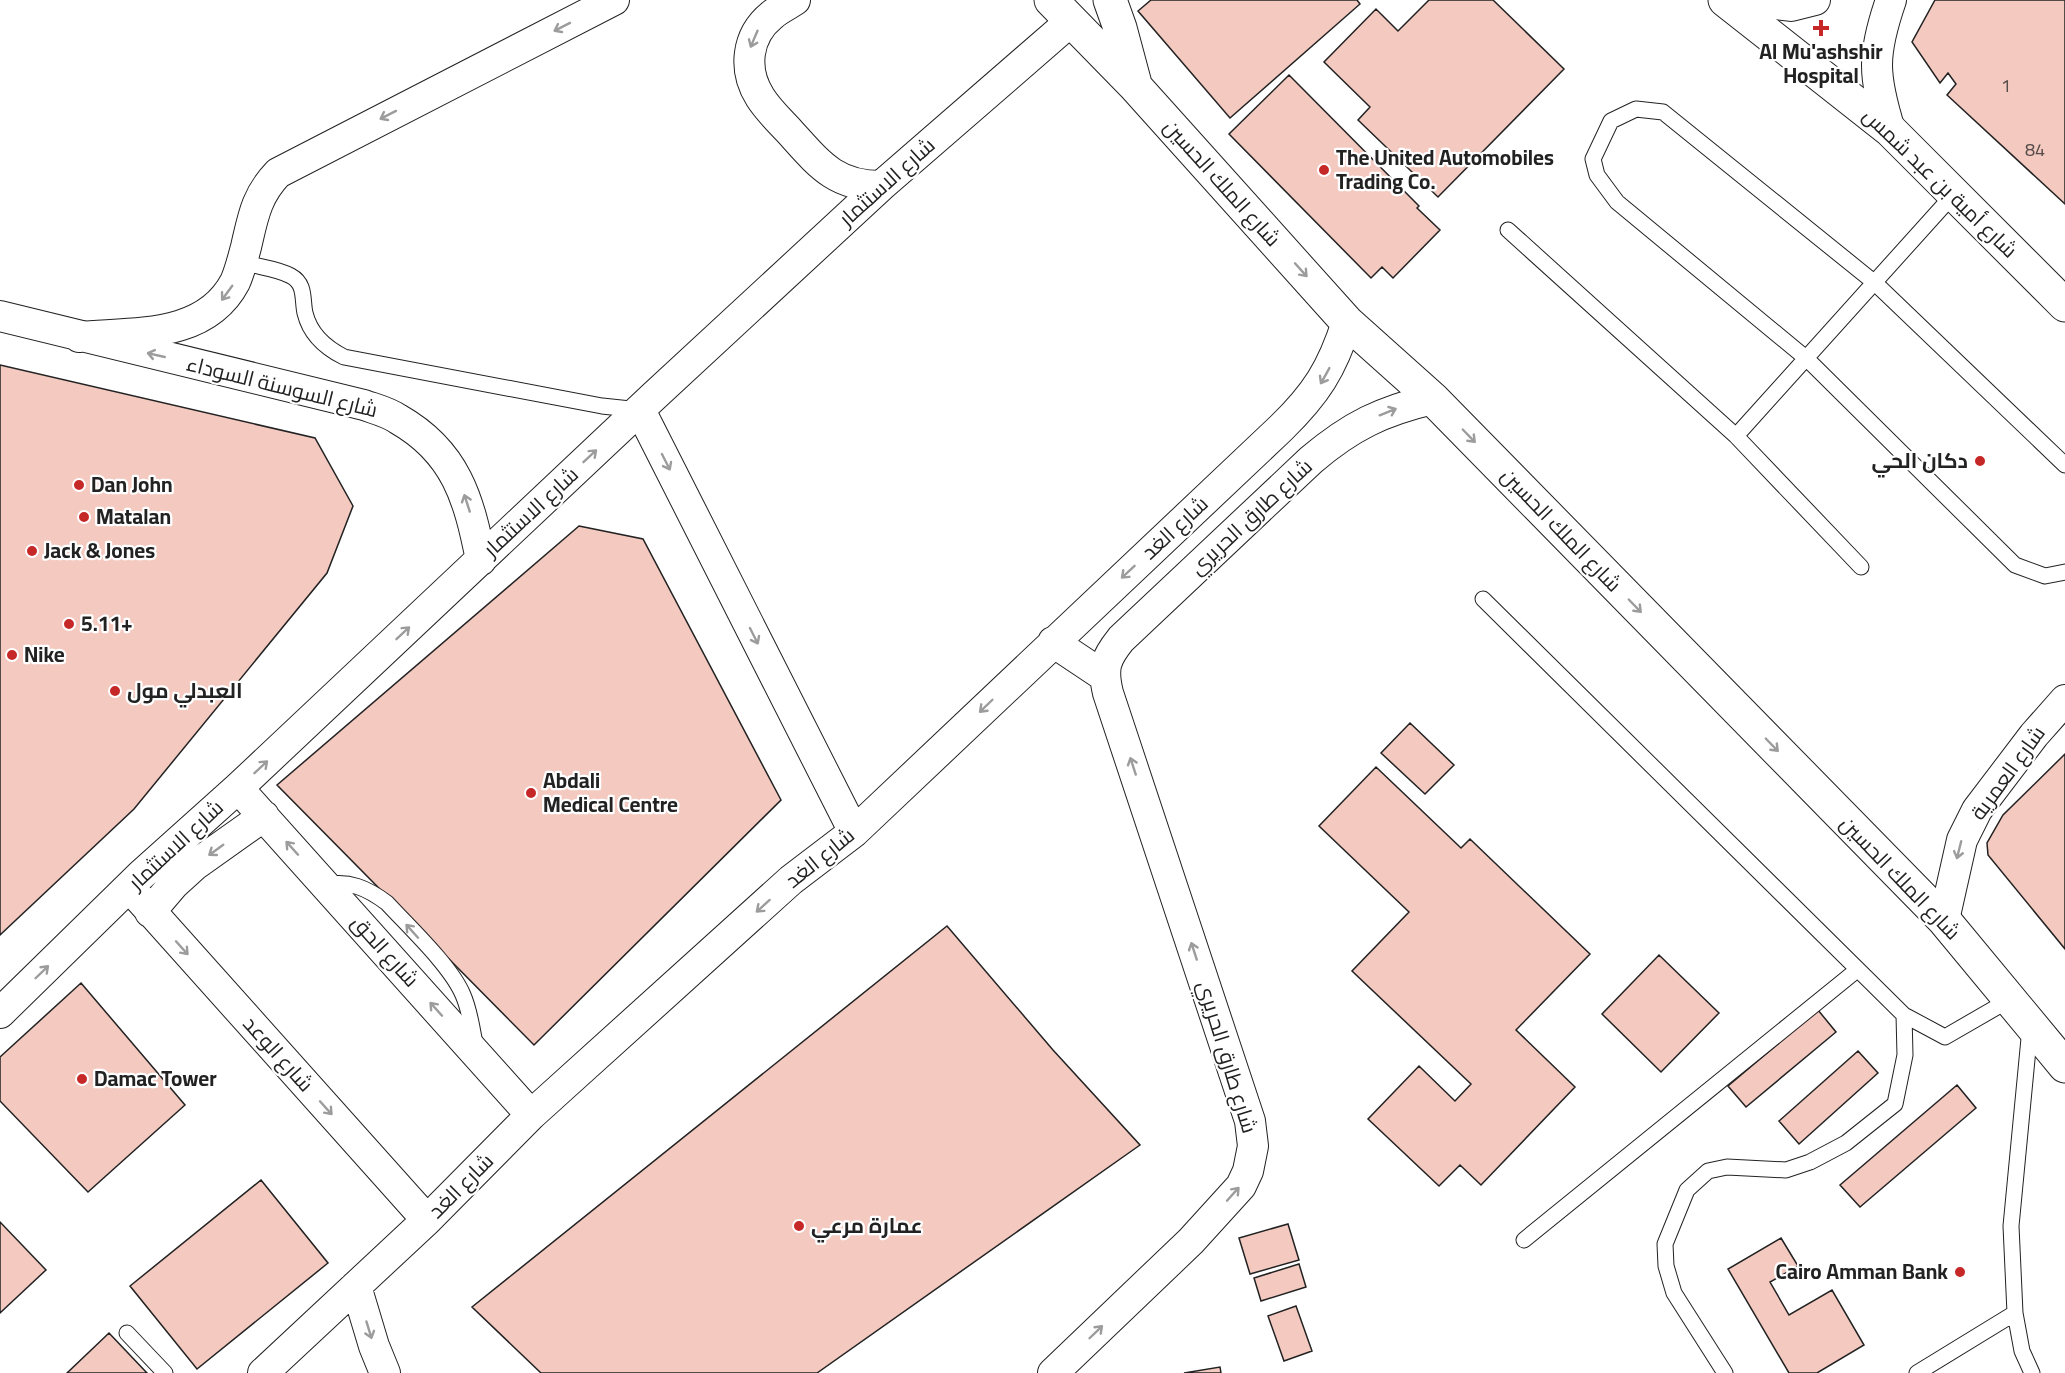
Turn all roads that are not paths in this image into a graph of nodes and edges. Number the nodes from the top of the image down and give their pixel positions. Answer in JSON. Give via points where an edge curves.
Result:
{"nodes":[{"id":1,"x":614,"y":0,"type":"edge"},
{"id":2,"x":795,"y":0,"type":"edge"},
{"id":3,"x":1110,"y":0,"type":"edge"},
{"id":4,"x":1725,"y":0,"type":"edge"},
{"id":5,"x":1746,"y":0,"type":"edge"},
{"id":6,"x":1815,"y":0,"type":"edge"},
{"id":7,"x":1891,"y":0,"type":"edge"},
{"id":8,"x":1061,"y":11,"type":"edge"},
{"id":9,"x":1135,"y":86,"type":"junction"},
{"id":10,"x":1890,"y":130,"type":"junction"},
{"id":11,"x":881,"y":186,"type":"junction"},
{"id":12,"x":1954,"y":194,"type":"junction"},
{"id":13,"x":1508,"y":230,"type":"dead end"},
{"id":14,"x":242,"y":262,"type":"junction"},
{"id":15,"x":1875,"y":283,"type":"junction"},
{"id":16,"x":2065,"y":305,"type":"edge"},
{"id":17,"x":0,"y":316,"type":"edge"},
{"id":18,"x":1347,"y":322,"type":"junction"},
{"id":19,"x":79,"y":337,"type":"junction"},
{"id":20,"x":1807,"y":359,"type":"junction"},
{"id":21,"x":1433,"y":399,"type":"junction"},
{"id":22,"x":640,"y":410,"type":"junction"},
{"id":23,"x":1737,"y":436,"type":"junction"},
{"id":24,"x":2065,"y":465,"type":"edge"},
{"id":25,"x":481,"y":560,"type":"junction"},
{"id":26,"x":1861,"y":567,"type":"dead end"},
{"id":27,"x":2065,"y":572,"type":"edge"},
{"id":28,"x":1483,"y":599,"type":"dead end"},
{"id":29,"x":1053,"y":642,"type":"junction"},
{"id":30,"x":1104,"y":676,"type":"junction"},
{"id":31,"x":2065,"y":700,"type":"edge"},
{"id":32,"x":238,"y":788,"type":"junction"},
{"id":33,"x":264,"y":816,"type":"junction"},
{"id":34,"x":854,"y":832,"type":"junction"},
{"id":35,"x":130,"y":888,"type":"junction"},
{"id":36,"x":150,"y":912,"type":"junction"},
{"id":37,"x":1944,"y":920,"type":"junction"},
{"id":38,"x":1857,"y":970,"type":"junction"},
{"id":39,"x":2009,"y":1000,"type":"junction"},
{"id":40,"x":0,"y":1013,"type":"edge"},
{"id":41,"x":1904,"y":1015,"type":"junction"},
{"id":42,"x":2030,"y":1025,"type":"junction"},
{"id":43,"x":2065,"y":1066,"type":"edge"},
{"id":44,"x":531,"y":1115,"type":"junction"},
{"id":45,"x":427,"y":1220,"type":"junction"},
{"id":46,"x":1524,"y":1239,"type":"dead end"},
{"id":47,"x":356,"y":1286,"type":"junction"},
{"id":48,"x":2014,"y":1313,"type":"junction"},
{"id":49,"x":127,"y":1333,"type":"dead end"},
{"id":50,"x":165,"y":1373,"type":"edge"},
{"id":51,"x":263,"y":1373,"type":"edge"},
{"id":52,"x":385,"y":1373,"type":"edge"},
{"id":53,"x":1053,"y":1373,"type":"edge"},
{"id":54,"x":1725,"y":1373,"type":"edge"},
{"id":55,"x":1917,"y":1373,"type":"edge"},
{"id":56,"x":2031,"y":1373,"type":"edge"}],
"edges":[{"from":1,"to":14,"type":"street","one_way":true,"via":[[278,172],[258,198]]},
{"from":2,"to":11,"type":"street","one_way":true,"via":[[759,29],[748,65],[752,83],[761,100],[831,174],[847,182]]},
{"from":3,"to":9,"type":"main road"},
{"from":4,"to":10,"type":"main road","name":"شارع أمية بن عبد شمس"},
{"from":5,"to":6,"type":"street","via":[[1791,6]]},
{"from":7,"to":10,"type":"street","via":[[1877,44],[1876,65],[1878,90]]},
{"from":8,"to":9,"type":"main road","name":"شارع الملك الحسين"},
{"from":8,"to":11,"type":"street","name":"شارع الاستثمار"},
{"from":9,"to":18,"type":"main road","name":"شارع الملك الحسين","one_way":true},
{"from":10,"to":12,"type":"main road","name":"شارع أمية بن عبد شمس"},
{"from":11,"to":22,"type":"street","name":"شارع الاستثمار"},
{"from":12,"to":15,"type":"lane"},
{"from":12,"to":16,"type":"main road","name":"شارع أمية بن عبد شمس"},
{"from":13,"to":23,"type":"lane"},
{"from":14,"to":19,"type":"street","one_way":true,"via":[[223,300],[186,325]]},
{"from":14,"to":22,"type":"lane","via":[[298,281],[311,328],[331,351],[344,357]]},
{"from":15,"to":20,"type":"lane"},
{"from":15,"to":20,"type":"lane","via":[[1663,112],[1636,109],[1611,121],[1593,159],[1597,175],[1617,202]]},
{"from":15,"to":24,"type":"lane"},
{"from":17,"to":19,"type":"street","name":"شارع السوسنة السوداء"},
{"from":18,"to":21,"type":"main road","name":"شارع الملك الحسين"},
{"from":18,"to":29,"type":"street","name":"شارع الغد","one_way":true,"via":[[1323,381],[1304,406]]},
{"from":25,"to":19,"type":"street","name":"شارع السوسنة السوداء","one_way":true,"via":[[465,495],[450,465],[426,438],[397,418],[364,405]]},
{"from":20,"to":23,"type":"lane"},
{"from":20,"to":27,"type":"lane","via":[[2015,565],[2045,576]]},
{"from":30,"to":21,"type":"street","name":"شارع طارق الحريري","one_way":true,"via":[[1109,655],[1121,639],[1311,460],[1368,420]]},
{"from":21,"to":37,"type":"main road","name":"شارع الملك الحسين","one_way":true},
{"from":25,"to":22,"type":"street","name":"شارع الاستثمار","one_way":true},
{"from":22,"to":34,"type":"street","one_way":true},
{"from":23,"to":26,"type":"lane"},
{"from":32,"to":25,"type":"street","name":"شارع الاستثمار","one_way":true},
{"from":28,"to":38,"type":"lane"},
{"from":29,"to":30,"type":"street"},
{"from":29,"to":34,"type":"street","name":"شارع الغد","one_way":true},
{"from":53,"to":30,"type":"street","name":"شارع طارق الحريري","one_way":true,"via":[[1191,1241],[1240,1186],[1253,1146],[1250,1120]]},
{"from":31,"to":37,"type":"street","name":"شارع العمرية","one_way":true,"via":[[1977,810],[1962,840]]},
{"from":32,"to":33,"type":"street","name":"شارع الحق"},
{"from":32,"to":35,"type":"street","name":"شارع الاستثمار"},
{"from":33,"to":36,"type":"street","one_way":true,"via":[[195,865]]},
{"from":44,"to":33,"type":"street","name":"شارع الحق","one_way":true},
{"from":34,"to":44,"type":"street","name":"شارع الغد","one_way":true,"via":[[791,880]]},
{"from":35,"to":36,"type":"street","name":"شارع الوعد"},
{"from":40,"to":35,"type":"street","name":"شارع الاستثمار","one_way":true},
{"from":36,"to":45,"type":"street","name":"شارع الوعد","one_way":true},
{"from":37,"to":39,"type":"main road","name":"شارع الملك الحسين"},
{"from":38,"to":41,"type":"lane"},
{"from":38,"to":46,"type":"lane"},
{"from":39,"to":41,"type":"lane","via":[[1945,1037]]},
{"from":39,"to":42,"type":"main road","name":"شارع الملك الحسين"},
{"from":41,"to":54,"type":"lane","via":[[1905,1055],[1895,1104],[1846,1143],[1810,1162],[1786,1170],[1728,1167],[1708,1171],[1687,1190],[1665,1244],[1666,1266],[1674,1293]]},
{"from":42,"to":43,"type":"main road","name":"شارع الملك الحسين"},
{"from":42,"to":48,"type":"lane","via":[[2011,1226]]},
{"from":44,"to":45,"type":"street","name":"شارع الغد"},
{"from":45,"to":47,"type":"street","name":"شارع الغد"},
{"from":47,"to":51,"type":"street","name":"شارع الغد"},
{"from":47,"to":52,"type":"street","one_way":true},
{"from":48,"to":55,"type":"lane"},
{"from":48,"to":56,"type":"lane"},
{"from":49,"to":50,"type":"lane"}]}
